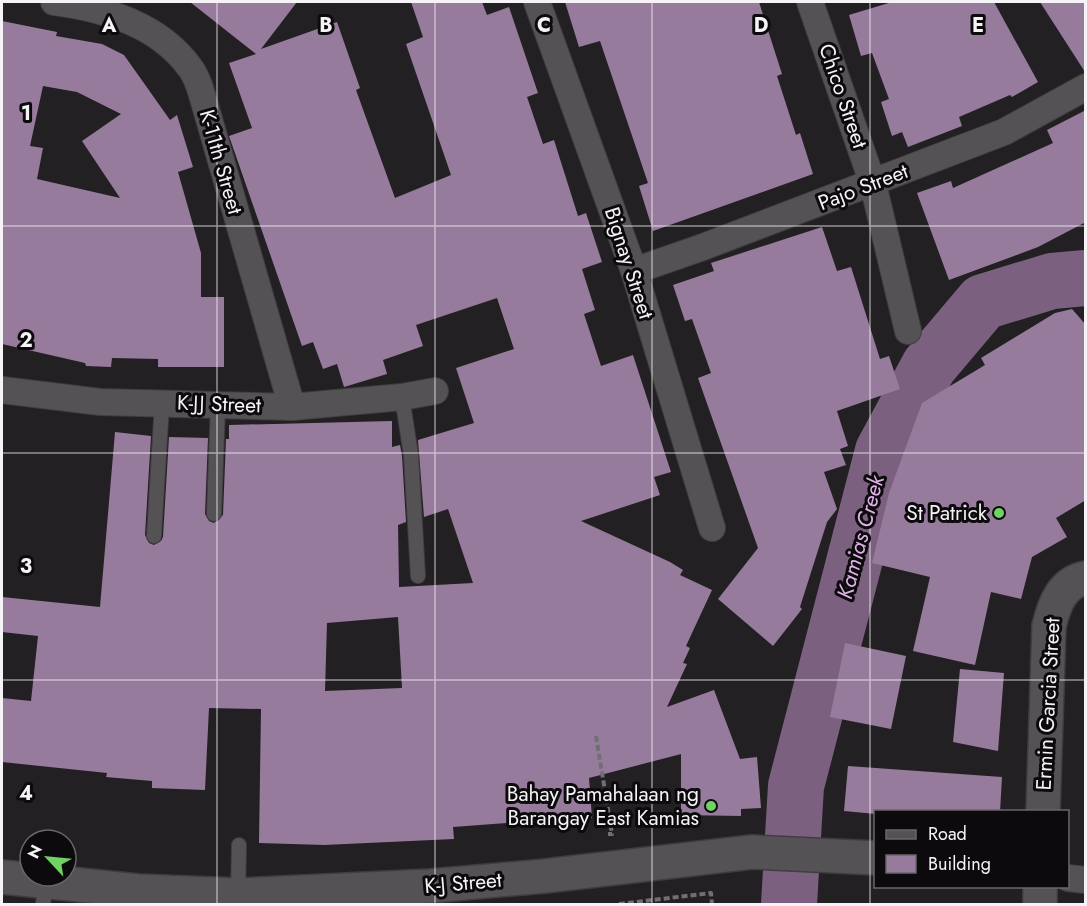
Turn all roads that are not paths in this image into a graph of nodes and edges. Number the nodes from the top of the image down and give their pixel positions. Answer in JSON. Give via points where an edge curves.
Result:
{"nodes":[{"id":1,"x":54,"y":2,"type":"edge"},
{"id":2,"x":537,"y":2,"type":"edge"},
{"id":3,"x":810,"y":2,"type":"edge"},
{"id":4,"x":1086,"y":87,"type":"edge"},
{"id":5,"x":873,"y":184,"type":"junction"},
{"id":6,"x":634,"y":271,"type":"junction"},
{"id":7,"x":908,"y":331,"type":"dead end"},
{"id":8,"x":2,"y":390,"type":"edge"},
{"id":9,"x":435,"y":391,"type":"dead end"},
{"id":10,"x":402,"y":397,"type":"junction"},
{"id":11,"x":162,"y":403,"type":"junction"},
{"id":12,"x":218,"y":404,"type":"junction"},
{"id":13,"x":292,"y":407,"type":"junction"},
{"id":14,"x":214,"y":514,"type":"dead end"},
{"id":15,"x":712,"y":528,"type":"dead end"},
{"id":16,"x":154,"y":536,"type":"dead end"},
{"id":17,"x":418,"y":576,"type":"dead end"},
{"id":18,"x":1086,"y":578,"type":"edge"},
{"id":19,"x":1043,"y":810,"type":"edge"},
{"id":20,"x":239,"y":845,"type":"dead end"},
{"id":21,"x":863,"y":857,"type":"edge"},
{"id":22,"x":2,"y":877,"type":"edge"},
{"id":23,"x":1069,"y":878,"type":"edge"},
{"id":24,"x":1086,"y":880,"type":"edge"},
{"id":25,"x":1040,"y":888,"type":"edge"},
{"id":26,"x":44,"y":894,"type":"edge"},
{"id":27,"x":238,"y":895,"type":"junction"},
{"id":28,"x":1040,"y":904,"type":"edge"}],
"edges":[{"from":1,"to":13,"type":"street","name":"K-11th Street","via":[[86,6],[125,18],[160,37],[192,70]]},
{"from":2,"to":6,"type":"street","name":"Bignay Street"},
{"from":3,"to":5,"type":"street","name":"Chico Street"},
{"from":4,"to":5,"type":"street","name":"Pajo Street","via":[[1004,132]]},
{"from":5,"to":6,"type":"street","name":"Pajo Street"},
{"from":5,"to":7,"type":"street","name":"Chico Street"},
{"from":6,"to":15,"type":"street","name":"Bignay Street"},
{"from":8,"to":11,"type":"street","name":"K-JJ Street","via":[[100,402]]},
{"from":9,"to":10,"type":"street","name":"K-JJ Street"},
{"from":10,"to":13,"type":"street","name":"K-JJ Street"},
{"from":10,"to":17,"type":"lane","via":[[411,455]]},
{"from":11,"to":12,"type":"street","name":"K-JJ Street"},
{"from":11,"to":16,"type":"lane"},
{"from":12,"to":13,"type":"street","name":"K-JJ Street"},
{"from":12,"to":14,"type":"lane"},
{"from":18,"to":19,"type":"street","name":"Ermin Garcia Street","via":[[1077,579],[1064,591],[1054,606],[1050,626]]},
{"from":20,"to":27,"type":"lane"},
{"from":21,"to":27,"type":"street","name":"K-J Street","via":[[752,852],[442,885]]},
{"from":22,"to":26,"type":"street","name":"K-J Street"},
{"from":23,"to":24,"type":"street"},
{"from":25,"to":28,"type":"street"},
{"from":26,"to":27,"type":"street","name":"K-J Street","via":[[82,891]]}]}
